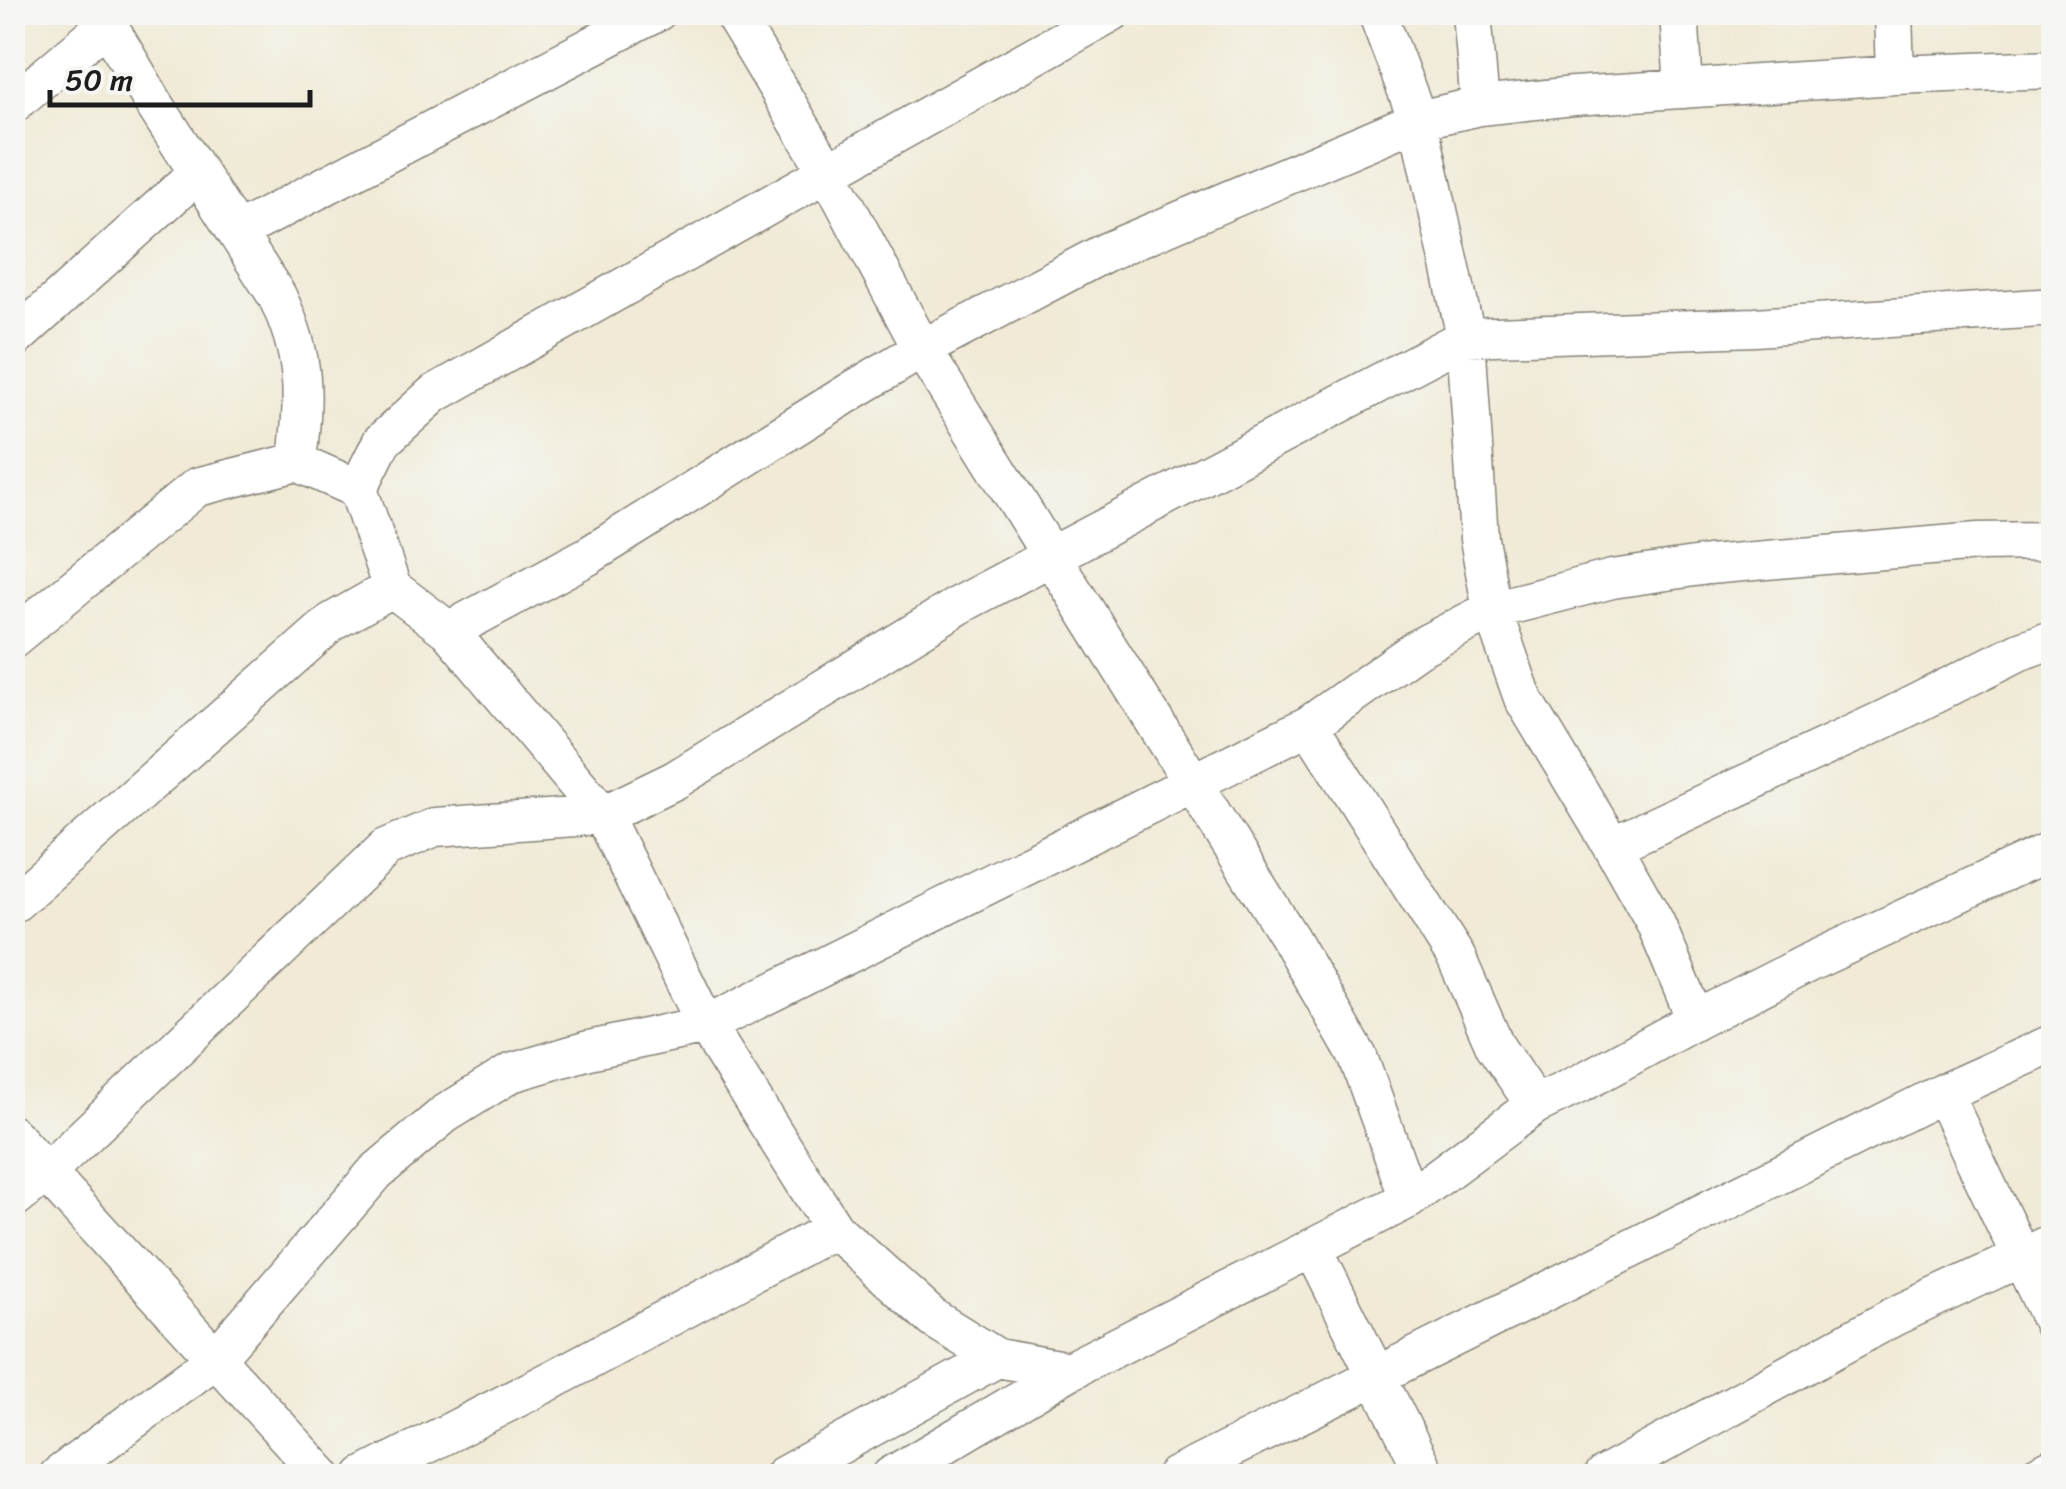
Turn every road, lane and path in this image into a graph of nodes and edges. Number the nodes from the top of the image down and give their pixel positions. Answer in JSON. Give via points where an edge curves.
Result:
{"nodes":[{"id":1,"x":657,"y":12,"type":"edge"},
{"id":2,"x":732,"y":12,"type":"edge"},
{"id":3,"x":1112,"y":12,"type":"edge"},
{"id":4,"x":1376,"y":12,"type":"edge"},
{"id":5,"x":1472,"y":12,"type":"edge"},
{"id":6,"x":1679,"y":12,"type":"edge"},
{"id":7,"x":1893,"y":12,"type":"edge"},
{"id":8,"x":104,"y":18,"type":"edge"},
{"id":9,"x":2054,"y":69,"type":"edge"},
{"id":10,"x":1895,"y":75,"type":"junction"},
{"id":11,"x":1684,"y":89,"type":"junction"},
{"id":12,"x":12,"y":104,"type":"edge"},
{"id":13,"x":1480,"y":106,"type":"junction"},
{"id":14,"x":1418,"y":120,"type":"junction"},
{"id":15,"x":828,"y":172,"type":"junction"},
{"id":16,"x":198,"y":173,"type":"junction"},
{"id":17,"x":237,"y":232,"type":"junction"},
{"id":18,"x":2054,"y":307,"type":"edge"},
{"id":19,"x":1466,"y":337,"type":"junction"},
{"id":20,"x":12,"y":341,"type":"edge"},
{"id":21,"x":922,"y":349,"type":"junction"},
{"id":22,"x":297,"y":462,"type":"junction"},
{"id":23,"x":358,"y":489,"type":"junction"},
{"id":24,"x":2054,"y":541,"type":"edge"},
{"id":25,"x":1050,"y":557,"type":"junction"},
{"id":26,"x":392,"y":588,"type":"junction"},
{"id":27,"x":1492,"y":610,"type":"junction"},
{"id":28,"x":449,"y":630,"type":"junction"},
{"id":29,"x":2054,"y":638,"type":"edge"},
{"id":30,"x":12,"y":639,"type":"edge"},
{"id":31,"x":1310,"y":724,"type":"junction"},
{"id":32,"x":1194,"y":784,"type":"junction"},
{"id":33,"x":603,"y":815,"type":"junction"},
{"id":34,"x":1612,"y":846,"type":"junction"},
{"id":35,"x":2054,"y":849,"type":"edge"},
{"id":36,"x":12,"y":906,"type":"edge"},
{"id":37,"x":1696,"y":1020,"type":"junction"},
{"id":38,"x":706,"y":1025,"type":"junction"},
{"id":39,"x":2054,"y":1042,"type":"edge"},
{"id":40,"x":1943,"y":1094,"type":"junction"},
{"id":41,"x":1535,"y":1105,"type":"junction"},
{"id":42,"x":12,"y":1135,"type":"edge"},
{"id":43,"x":46,"y":1173,"type":"junction"},
{"id":44,"x":1410,"y":1198,"type":"junction"},
{"id":45,"x":12,"y":1200,"type":"edge"},
{"id":46,"x":834,"y":1228,"type":"junction"},
{"id":47,"x":1313,"y":1248,"type":"junction"},
{"id":48,"x":2037,"y":1250,"type":"edge"},
{"id":49,"x":2054,"y":1326,"type":"edge"},
{"id":50,"x":997,"y":1358,"type":"junction"},
{"id":51,"x":215,"y":1359,"type":"junction"},
{"id":52,"x":1070,"y":1370,"type":"junction"},
{"id":53,"x":1376,"y":1376,"type":"junction"},
{"id":54,"x":2054,"y":1468,"type":"edge"},
{"id":55,"x":58,"y":1476,"type":"edge"},
{"id":56,"x":323,"y":1476,"type":"edge"},
{"id":57,"x":364,"y":1476,"type":"edge"},
{"id":58,"x":783,"y":1476,"type":"edge"},
{"id":59,"x":892,"y":1476,"type":"edge"},
{"id":60,"x":1176,"y":1476,"type":"edge"},
{"id":61,"x":1426,"y":1476,"type":"edge"},
{"id":62,"x":1603,"y":1476,"type":"edge"},
{"id":63,"x":2036,"y":1476,"type":"edge"}],
"edges":[{"from":1,"to":17,"type":"street"},
{"from":2,"to":15,"type":"street"},
{"from":3,"to":15,"type":"street"},
{"from":4,"to":14,"type":"street"},
{"from":5,"to":13,"type":"street"},
{"from":6,"to":11,"type":"street"},
{"from":7,"to":10,"type":"street"},
{"from":8,"to":12,"type":"street"},
{"from":8,"to":16,"type":"street"},
{"from":9,"to":10,"type":"street"},
{"from":10,"to":11,"type":"street"},
{"from":11,"to":13,"type":"street"},
{"from":13,"to":14,"type":"street"},
{"from":14,"to":19,"type":"street"},
{"from":14,"to":21,"type":"street","via":[[1106,252]]},
{"from":15,"to":21,"type":"street"},
{"from":15,"to":23,"type":"street","via":[[434,394],[382,441]]},
{"from":16,"to":17,"type":"street"},
{"from":16,"to":20,"type":"street"},
{"from":17,"to":22,"type":"street","via":[[276,296],[298,351]]},
{"from":18,"to":19,"type":"street"},
{"from":19,"to":25,"type":"street"},
{"from":19,"to":27,"type":"street","via":[[1478,539]]},
{"from":21,"to":25,"type":"street"},
{"from":21,"to":28,"type":"street","via":[[588,556]]},
{"from":22,"to":23,"type":"street"},
{"from":22,"to":30,"type":"street","via":[[197,487]]},
{"from":23,"to":26,"type":"street"},
{"from":24,"to":27,"type":"street","via":[[1708,565],[1612,579]]},
{"from":25,"to":32,"type":"street"},
{"from":25,"to":33,"type":"street","via":[[674,780]]},
{"from":26,"to":28,"type":"street"},
{"from":26,"to":36,"type":"street","via":[[332,622]]},
{"from":27,"to":31,"type":"street","via":[[1418,648]]},
{"from":27,"to":34,"type":"street","via":[[1523,698]]},
{"from":28,"to":33,"type":"street"},
{"from":29,"to":34,"type":"street"},
{"from":31,"to":32,"type":"street"},
{"from":31,"to":41,"type":"street","via":[[1456,956],[1496,1046]]},
{"from":32,"to":38,"type":"street"},
{"from":32,"to":44,"type":"street","via":[[1358,1057]]},
{"from":33,"to":38,"type":"street"},
{"from":33,"to":43,"type":"street","via":[[436,827],[386,848]]},
{"from":34,"to":37,"type":"street","via":[[1655,922]]},
{"from":35,"to":37,"type":"street"},
{"from":37,"to":41,"type":"street"},
{"from":38,"to":46,"type":"street"},
{"from":38,"to":51,"type":"street","via":[[512,1073],[445,1114],[376,1172]]},
{"from":39,"to":40,"type":"street"},
{"from":40,"to":48,"type":"street"},
{"from":40,"to":53,"type":"street"},
{"from":41,"to":44,"type":"street"},
{"from":42,"to":43,"type":"street"},
{"from":43,"to":45,"type":"street"},
{"from":43,"to":51,"type":"street"},
{"from":44,"to":47,"type":"street"},
{"from":46,"to":50,"type":"street","via":[[934,1318]]},
{"from":46,"to":57,"type":"street"},
{"from":47,"to":52,"type":"street"},
{"from":47,"to":53,"type":"street"},
{"from":48,"to":49,"type":"street"},
{"from":48,"to":62,"type":"street","via":[[1892,1316]]},
{"from":50,"to":52,"type":"street"},
{"from":50,"to":58,"type":"street"},
{"from":51,"to":55,"type":"street"},
{"from":51,"to":56,"type":"street"},
{"from":52,"to":59,"type":"street"},
{"from":53,"to":60,"type":"street"},
{"from":53,"to":61,"type":"street"},
{"from":54,"to":63,"type":"street"}]}
